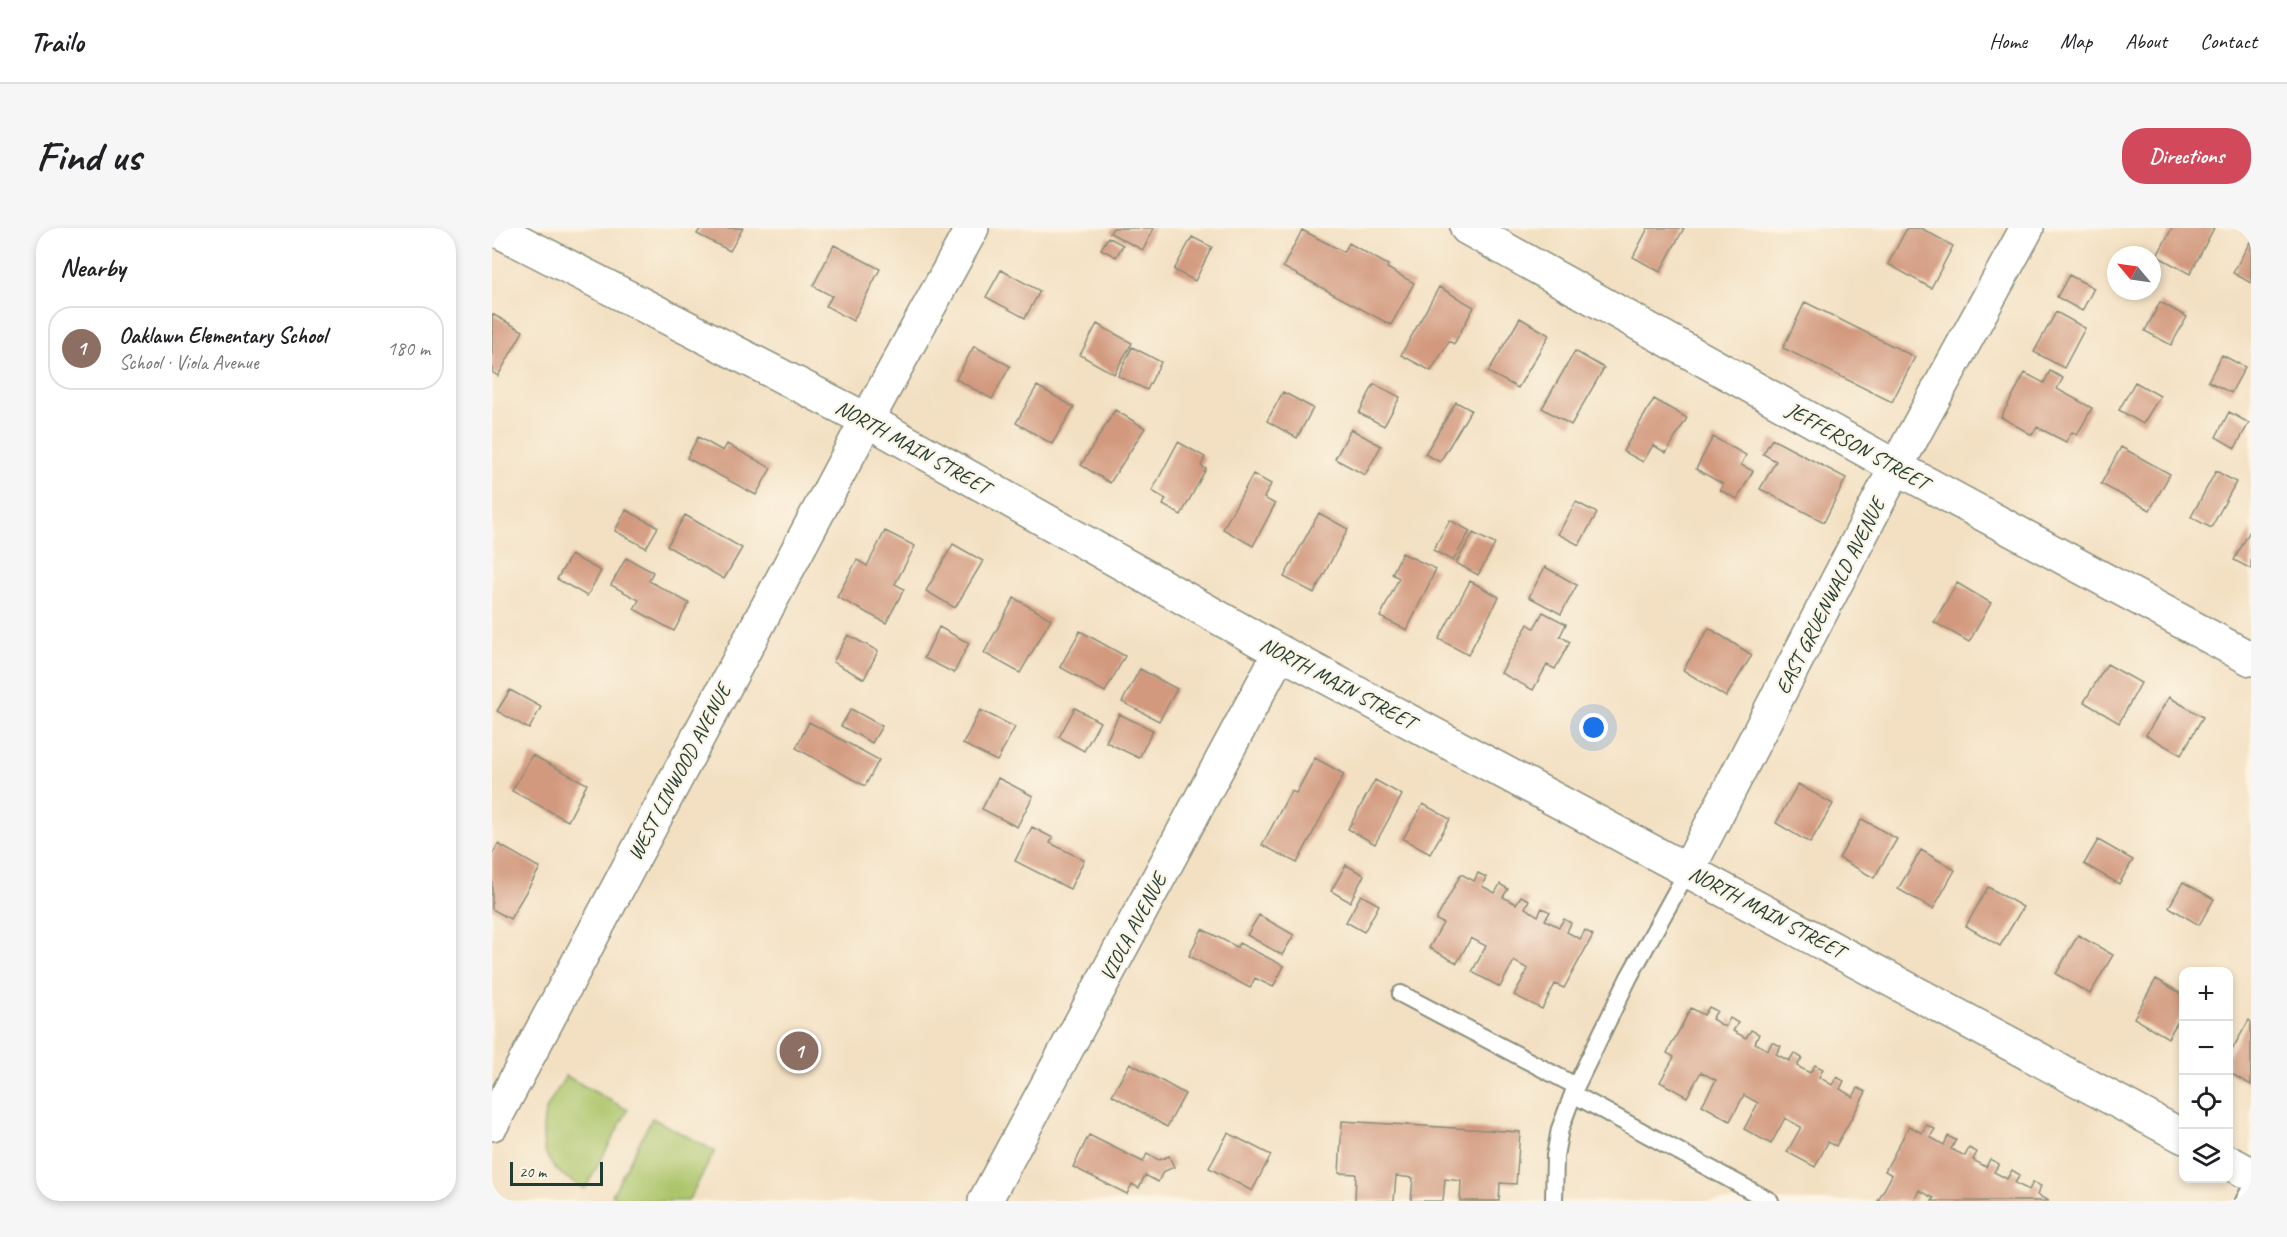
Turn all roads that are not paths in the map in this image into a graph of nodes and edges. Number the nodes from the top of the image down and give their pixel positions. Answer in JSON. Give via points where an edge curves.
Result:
{"nodes":[{"id":1,"x":493,"y":228,"type":"edge"},
{"id":2,"x":972,"y":228,"type":"edge"},
{"id":3,"x":1467,"y":228,"type":"edge"},
{"id":4,"x":2027,"y":228,"type":"edge"},
{"id":5,"x":867,"y":420,"type":"junction"},
{"id":6,"x":1896,"y":467,"type":"junction"},
{"id":7,"x":1280,"y":652,"type":"junction"},
{"id":8,"x":2251,"y":659,"type":"edge"},
{"id":9,"x":1688,"y":870,"type":"junction"},
{"id":10,"x":1401,"y":994,"type":"dead end"},
{"id":11,"x":1574,"y":1090,"type":"junction"},
{"id":12,"x":492,"y":1124,"type":"edge"},
{"id":13,"x":2179,"y":1134,"type":"edge"},
{"id":14,"x":2233,"y":1164,"type":"edge"},
{"id":15,"x":2251,"y":1174,"type":"edge"},
{"id":16,"x":2251,"y":1188,"type":"edge"},
{"id":17,"x":985,"y":1201,"type":"edge"},
{"id":18,"x":1554,"y":1201,"type":"edge"},
{"id":19,"x":1770,"y":1201,"type":"edge"},
{"id":20,"x":2244,"y":1201,"type":"edge"}],
"edges":[{"from":1,"to":5,"type":"street","name":"NORTH MAIN STREET"},
{"from":2,"to":5,"type":"street","name":"WEST LINWOOD AVENUE"},
{"from":3,"to":6,"type":"street","name":"JEFFERSON STREET"},
{"from":4,"to":6,"type":"street","name":"EAST GRUENWALD AVENUE"},
{"from":5,"to":7,"type":"street","name":"NORTH MAIN STREET"},
{"from":5,"to":12,"type":"street","name":"WEST LINWOOD AVENUE"},
{"from":6,"to":8,"type":"street","name":"JEFFERSON STREET"},
{"from":6,"to":9,"type":"street","name":"EAST GRUENWALD AVENUE"},
{"from":7,"to":9,"type":"street","name":"NORTH MAIN STREET"},
{"from":7,"to":17,"type":"street","name":"VIOLA AVENUE"},
{"from":9,"to":11,"type":"lane","via":[[1629,977]]},
{"from":9,"to":13,"type":"street","name":"NORTH MAIN STREET"},
{"from":10,"to":11,"type":"lane"},
{"from":11,"to":18,"type":"lane","via":[[1560,1129]]},
{"from":11,"to":19,"type":"lane"},
{"from":14,"to":15,"type":"street"},
{"from":16,"to":20,"type":"lane"}]}
